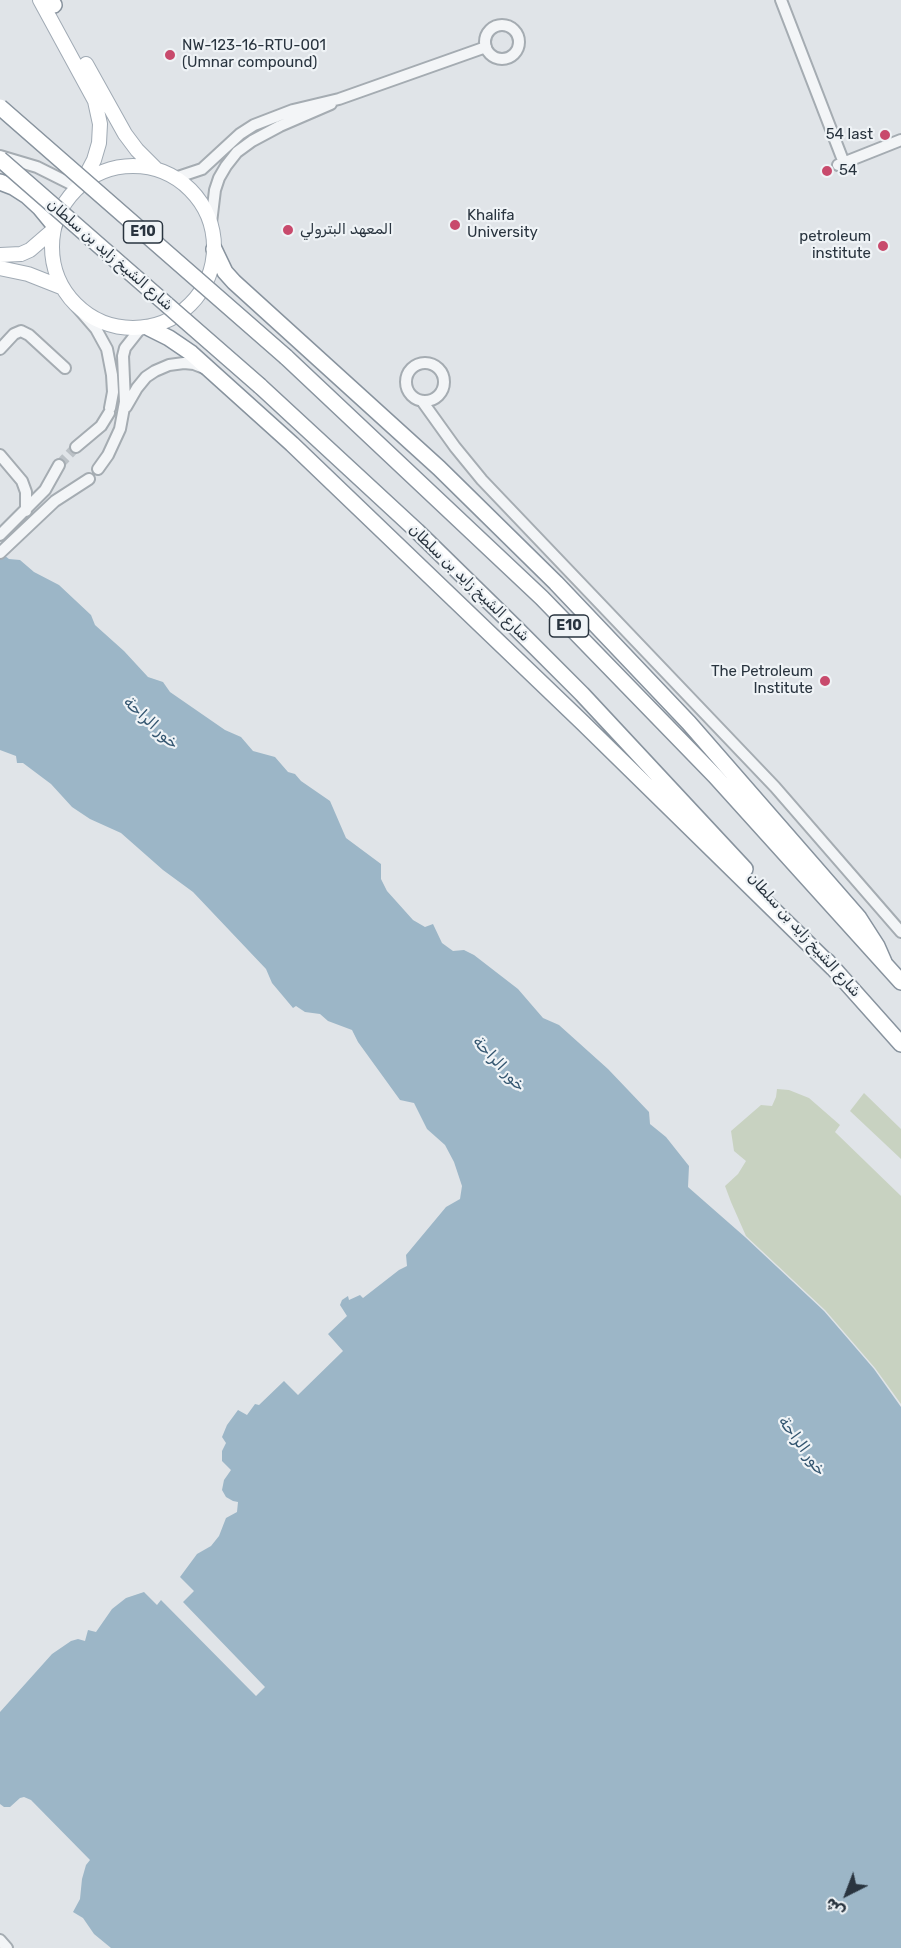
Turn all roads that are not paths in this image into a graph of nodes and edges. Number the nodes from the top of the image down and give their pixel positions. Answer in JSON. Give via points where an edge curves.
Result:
{"nodes":[{"id":1,"x":781,"y":0,"type":"edge"},
{"id":2,"x":49,"y":1,"type":"edge"},
{"id":3,"x":486,"y":47,"type":"dead end"},
{"id":4,"x":339,"y":99,"type":"junction"},
{"id":5,"x":0,"y":107,"type":"edge"},
{"id":6,"x":901,"y":140,"type":"edge"},
{"id":7,"x":0,"y":157,"type":"edge"},
{"id":8,"x":156,"y":169,"type":"junction"},
{"id":9,"x":176,"y":178,"type":"junction"},
{"id":10,"x":0,"y":182,"type":"edge"},
{"id":11,"x":80,"y":185,"type":"junction"},
{"id":12,"x":211,"y":223,"type":"junction"},
{"id":13,"x":53,"y":228,"type":"junction"},
{"id":14,"x":214,"y":249,"type":"junction"},
{"id":15,"x":0,"y":255,"type":"edge"},
{"id":16,"x":0,"y":268,"type":"edge"},
{"id":17,"x":61,"y":287,"type":"junction"},
{"id":18,"x":77,"y":307,"type":"junction"},
{"id":19,"x":144,"y":328,"type":"junction"},
{"id":20,"x":0,"y":349,"type":"edge"},
{"id":21,"x":65,"y":368,"type":"dead end"},
{"id":22,"x":224,"y":382,"type":"junction"},
{"id":23,"x":436,"y":398,"type":"junction"},
{"id":24,"x":422,"y":401,"type":"junction"},
{"id":25,"x":124,"y":410,"type":"junction"},
{"id":26,"x":446,"y":434,"type":"junction"},
{"id":27,"x":76,"y":447,"type":"tunnel mouth"},
{"id":28,"x":0,"y":455,"type":"edge"},
{"id":29,"x":59,"y":465,"type":"tunnel mouth"},
{"id":30,"x":98,"y":469,"type":"dead end"},
{"id":31,"x":89,"y":479,"type":"dead end"},
{"id":32,"x":26,"y":511,"type":"junction"},
{"id":33,"x":0,"y":536,"type":"edge"},
{"id":34,"x":0,"y":554,"type":"edge"},
{"id":35,"x":901,"y":932,"type":"edge"},
{"id":36,"x":884,"y":962,"type":"junction"},
{"id":37,"x":833,"y":968,"type":"junction"},
{"id":38,"x":901,"y":982,"type":"edge"},
{"id":39,"x":901,"y":1044,"type":"edge"},
{"id":40,"x":0,"y":1940,"type":"edge"},
{"id":41,"x":7,"y":1948,"type":"edge"}],
"edges":[{"from":1,"to":6,"type":"street","via":[[841,164]]},
{"from":2,"to":8,"type":"main road","via":[[125,134]]},
{"from":2,"to":11,"type":"main road","via":[[94,100],[100,124],[94,160]]},
{"from":3,"to":4,"type":"street"},
{"from":4,"to":9,"type":"street","via":[[292,110],[254,125],[202,169]]},
{"from":4,"to":12,"type":"street","via":[[280,126],[237,152],[219,178]]},
{"from":5,"to":36,"type":"highway","number":"E10","bridge":true,"via":[[286,357],[542,598],[715,776]]},
{"from":7,"to":11,"type":"street"},
{"from":7,"to":37,"type":"highway","name":"شارع الشيخ زايد بن سلطان","number":"E10","bridge":true,"via":[[260,386],[417,531],[574,687],[796,923]]},
{"from":8,"to":9,"type":"main road"},
{"from":8,"to":11,"type":"main road","via":[[117,167]]},
{"from":9,"to":12,"type":"main road","via":[[196,197]]},
{"from":10,"to":13,"type":"highway","via":[[27,196]]},
{"from":11,"to":13,"type":"main road","via":[[63,204]]},
{"from":12,"to":14,"type":"main road"},
{"from":13,"to":15,"type":"main road","via":[[30,250]]},
{"from":13,"to":17,"type":"main road","via":[[51,250]]},
{"from":14,"to":19,"type":"main road","via":[[206,285],[195,300],[166,322]]},
{"from":14,"to":36,"type":"highway","via":[[234,282],[447,476],[689,723],[859,918]]},
{"from":16,"to":17,"type":"main road"},
{"from":17,"to":18,"type":"main road"},
{"from":18,"to":19,"type":"main road","via":[[95,320],[117,327]]},
{"from":18,"to":27,"type":"street","via":[[107,349],[113,392],[110,410],[101,426]]},
{"from":19,"to":22,"type":"highway","via":[[183,347]]},
{"from":19,"to":25,"type":"street","via":[[125,348],[123,356]]},
{"from":20,"to":21,"type":"street","via":[[21,331]]},
{"from":22,"to":25,"type":"street","via":[[194,364],[169,365],[146,377]]},
{"from":22,"to":37,"type":"highway","via":[[385,531]]},
{"from":23,"to":24,"type":"street"},
{"from":23,"to":24,"type":"street","via":[[444,387],[442,374],[434,365],[419,363],[410,370],[405,384],[413,397]]},
{"from":23,"to":26,"type":"street"},
{"from":24,"to":26,"type":"street"},
{"from":25,"to":30,"type":"street","via":[[115,442]]},
{"from":26,"to":35,"type":"street","via":[[482,480],[775,787]]},
{"from":28,"to":32,"type":"street","via":[[22,481]]},
{"from":29,"to":32,"type":"street","via":[[45,490]]},
{"from":31,"to":34,"type":"street","via":[[55,501]]},
{"from":32,"to":33,"type":"street"},
{"from":36,"to":38,"type":"highway","number":"E10"},
{"from":37,"to":39,"type":"highway","name":"شارع الشيخ زايد بن سلطان","number":"E10"},
{"from":40,"to":41,"type":"street"}]}
